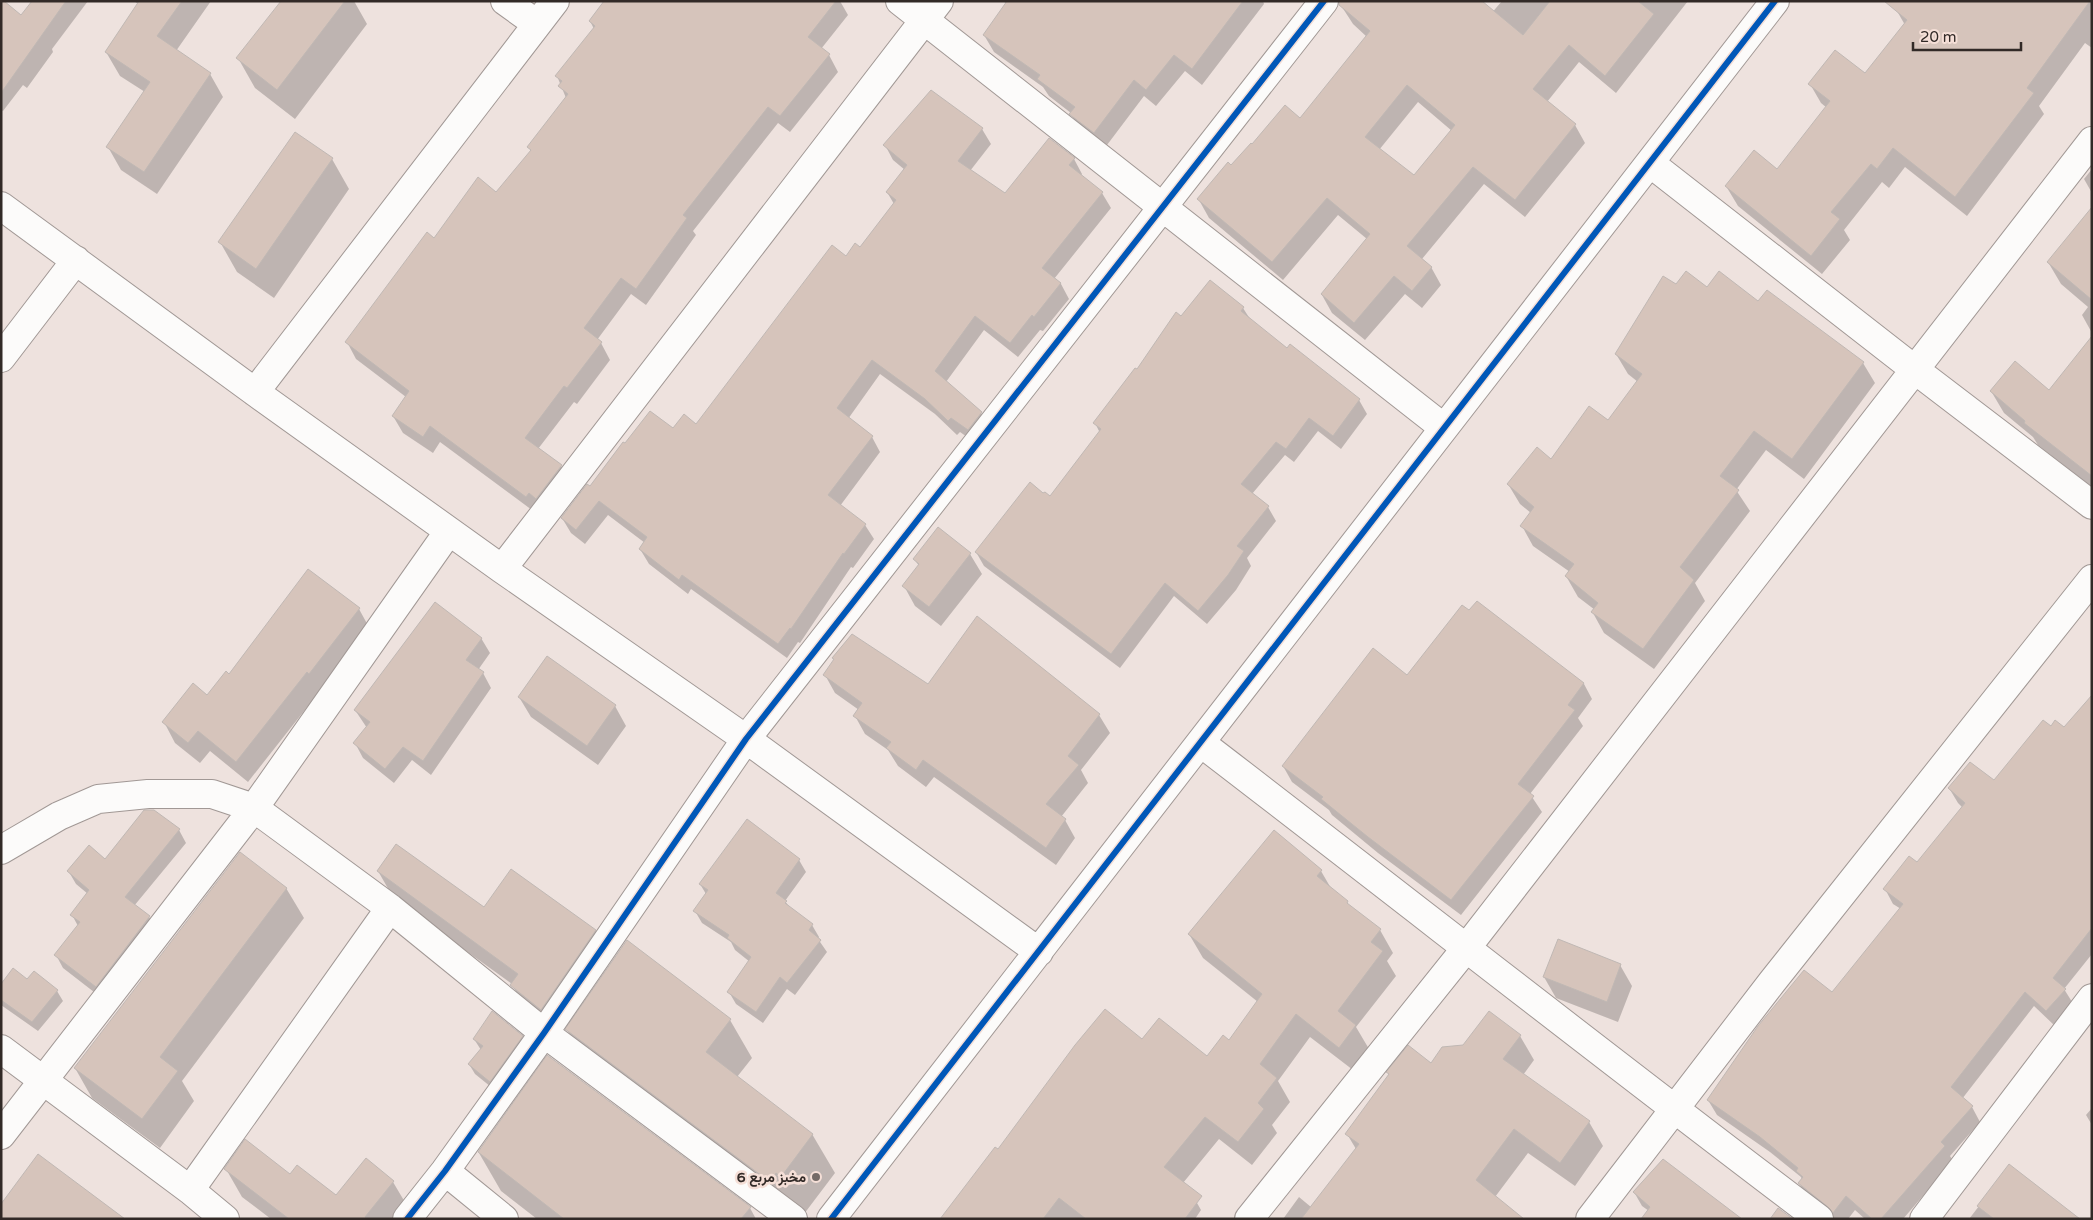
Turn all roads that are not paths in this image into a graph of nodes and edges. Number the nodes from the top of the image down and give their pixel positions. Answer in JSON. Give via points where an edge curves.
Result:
{"nodes":[{"id":1,"x":505,"y":1,"type":"edge"},
{"id":2,"x":555,"y":1,"type":"edge"},
{"id":3,"x":900,"y":1,"type":"edge"},
{"id":4,"x":1324,"y":1,"type":"edge"},
{"id":5,"x":1775,"y":1,"type":"edge"},
{"id":6,"x":932,"y":11,"type":"edge"},
{"id":7,"x":538,"y":24,"type":"junction"},
{"id":8,"x":2092,"y":141,"type":"edge"},
{"id":9,"x":1650,"y":163,"type":"junction"},
{"id":10,"x":1,"y":206,"type":"edge"},
{"id":11,"x":1163,"y":207,"type":"junction"},
{"id":12,"x":76,"y":260,"type":"junction"},
{"id":13,"x":1,"y":358,"type":"edge"},
{"id":14,"x":1914,"y":369,"type":"junction"},
{"id":15,"x":255,"y":392,"type":"junction"},
{"id":16,"x":1444,"y":428,"type":"junction"},
{"id":17,"x":2092,"y":505,"type":"edge"},
{"id":18,"x":449,"y":531,"type":"junction"},
{"id":19,"x":502,"y":568,"type":"junction"},
{"id":20,"x":2092,"y":579,"type":"edge"},
{"id":21,"x":746,"y":739,"type":"junction"},
{"id":22,"x":1201,"y":743,"type":"junction"},
{"id":23,"x":254,"y":808,"type":"junction"},
{"id":24,"x":1,"y":850,"type":"edge"},
{"id":25,"x":390,"y":908,"type":"junction"},
{"id":26,"x":1467,"y":947,"type":"junction"},
{"id":27,"x":1039,"y":952,"type":"junction"},
{"id":28,"x":2092,"y":998,"type":"edge"},
{"id":29,"x":544,"y":1034,"type":"junction"},
{"id":30,"x":1,"y":1049,"type":"edge"},
{"id":31,"x":43,"y":1080,"type":"junction"},
{"id":32,"x":1675,"y":1110,"type":"junction"},
{"id":33,"x":1,"y":1135,"type":"edge"},
{"id":34,"x":445,"y":1171,"type":"junction"},
{"id":35,"x":190,"y":1190,"type":"junction"},
{"id":36,"x":225,"y":1219,"type":"edge"},
{"id":37,"x":407,"y":1219,"type":"edge"},
{"id":38,"x":504,"y":1219,"type":"edge"},
{"id":39,"x":793,"y":1219,"type":"edge"},
{"id":40,"x":832,"y":1219,"type":"edge"},
{"id":41,"x":1249,"y":1219,"type":"edge"},
{"id":42,"x":1590,"y":1219,"type":"edge"},
{"id":43,"x":1819,"y":1219,"type":"edge"},
{"id":44,"x":1924,"y":1219,"type":"edge"}],
"edges":[{"from":1,"to":7,"type":"street"},
{"from":2,"to":7,"type":"street"},
{"from":3,"to":6,"type":"street"},
{"from":4,"to":11,"type":"street"},
{"from":5,"to":9,"type":"street"},
{"from":6,"to":11,"type":"street"},
{"from":6,"to":19,"type":"street"},
{"from":7,"to":15,"type":"street"},
{"from":8,"to":14,"type":"street"},
{"from":9,"to":14,"type":"street"},
{"from":9,"to":16,"type":"street"},
{"from":10,"to":12,"type":"street"},
{"from":11,"to":16,"type":"street"},
{"from":11,"to":21,"type":"street"},
{"from":12,"to":13,"type":"street"},
{"from":12,"to":15,"type":"street"},
{"from":14,"to":17,"type":"street"},
{"from":14,"to":26,"type":"street"},
{"from":15,"to":18,"type":"street"},
{"from":16,"to":22,"type":"street"},
{"from":18,"to":19,"type":"street"},
{"from":18,"to":23,"type":"street"},
{"from":19,"to":21,"type":"street"},
{"from":20,"to":32,"type":"street","via":[[1772,982]]},
{"from":21,"to":27,"type":"street"},
{"from":21,"to":29,"type":"street"},
{"from":22,"to":26,"type":"street"},
{"from":22,"to":27,"type":"street"},
{"from":23,"to":24,"type":"street","via":[[212,794],[148,794],[98,799],[59,816]]},
{"from":23,"to":25,"type":"street"},
{"from":23,"to":31,"type":"street"},
{"from":25,"to":29,"type":"street"},
{"from":25,"to":35,"type":"street"},
{"from":26,"to":32,"type":"street"},
{"from":26,"to":41,"type":"street"},
{"from":27,"to":40,"type":"street"},
{"from":28,"to":44,"type":"street"},
{"from":29,"to":34,"type":"street"},
{"from":29,"to":39,"type":"street"},
{"from":30,"to":31,"type":"street"},
{"from":31,"to":33,"type":"street"},
{"from":31,"to":35,"type":"street"},
{"from":32,"to":42,"type":"street"},
{"from":32,"to":43,"type":"street"},
{"from":34,"to":37,"type":"street"},
{"from":34,"to":38,"type":"street"},
{"from":35,"to":36,"type":"street"}]}
